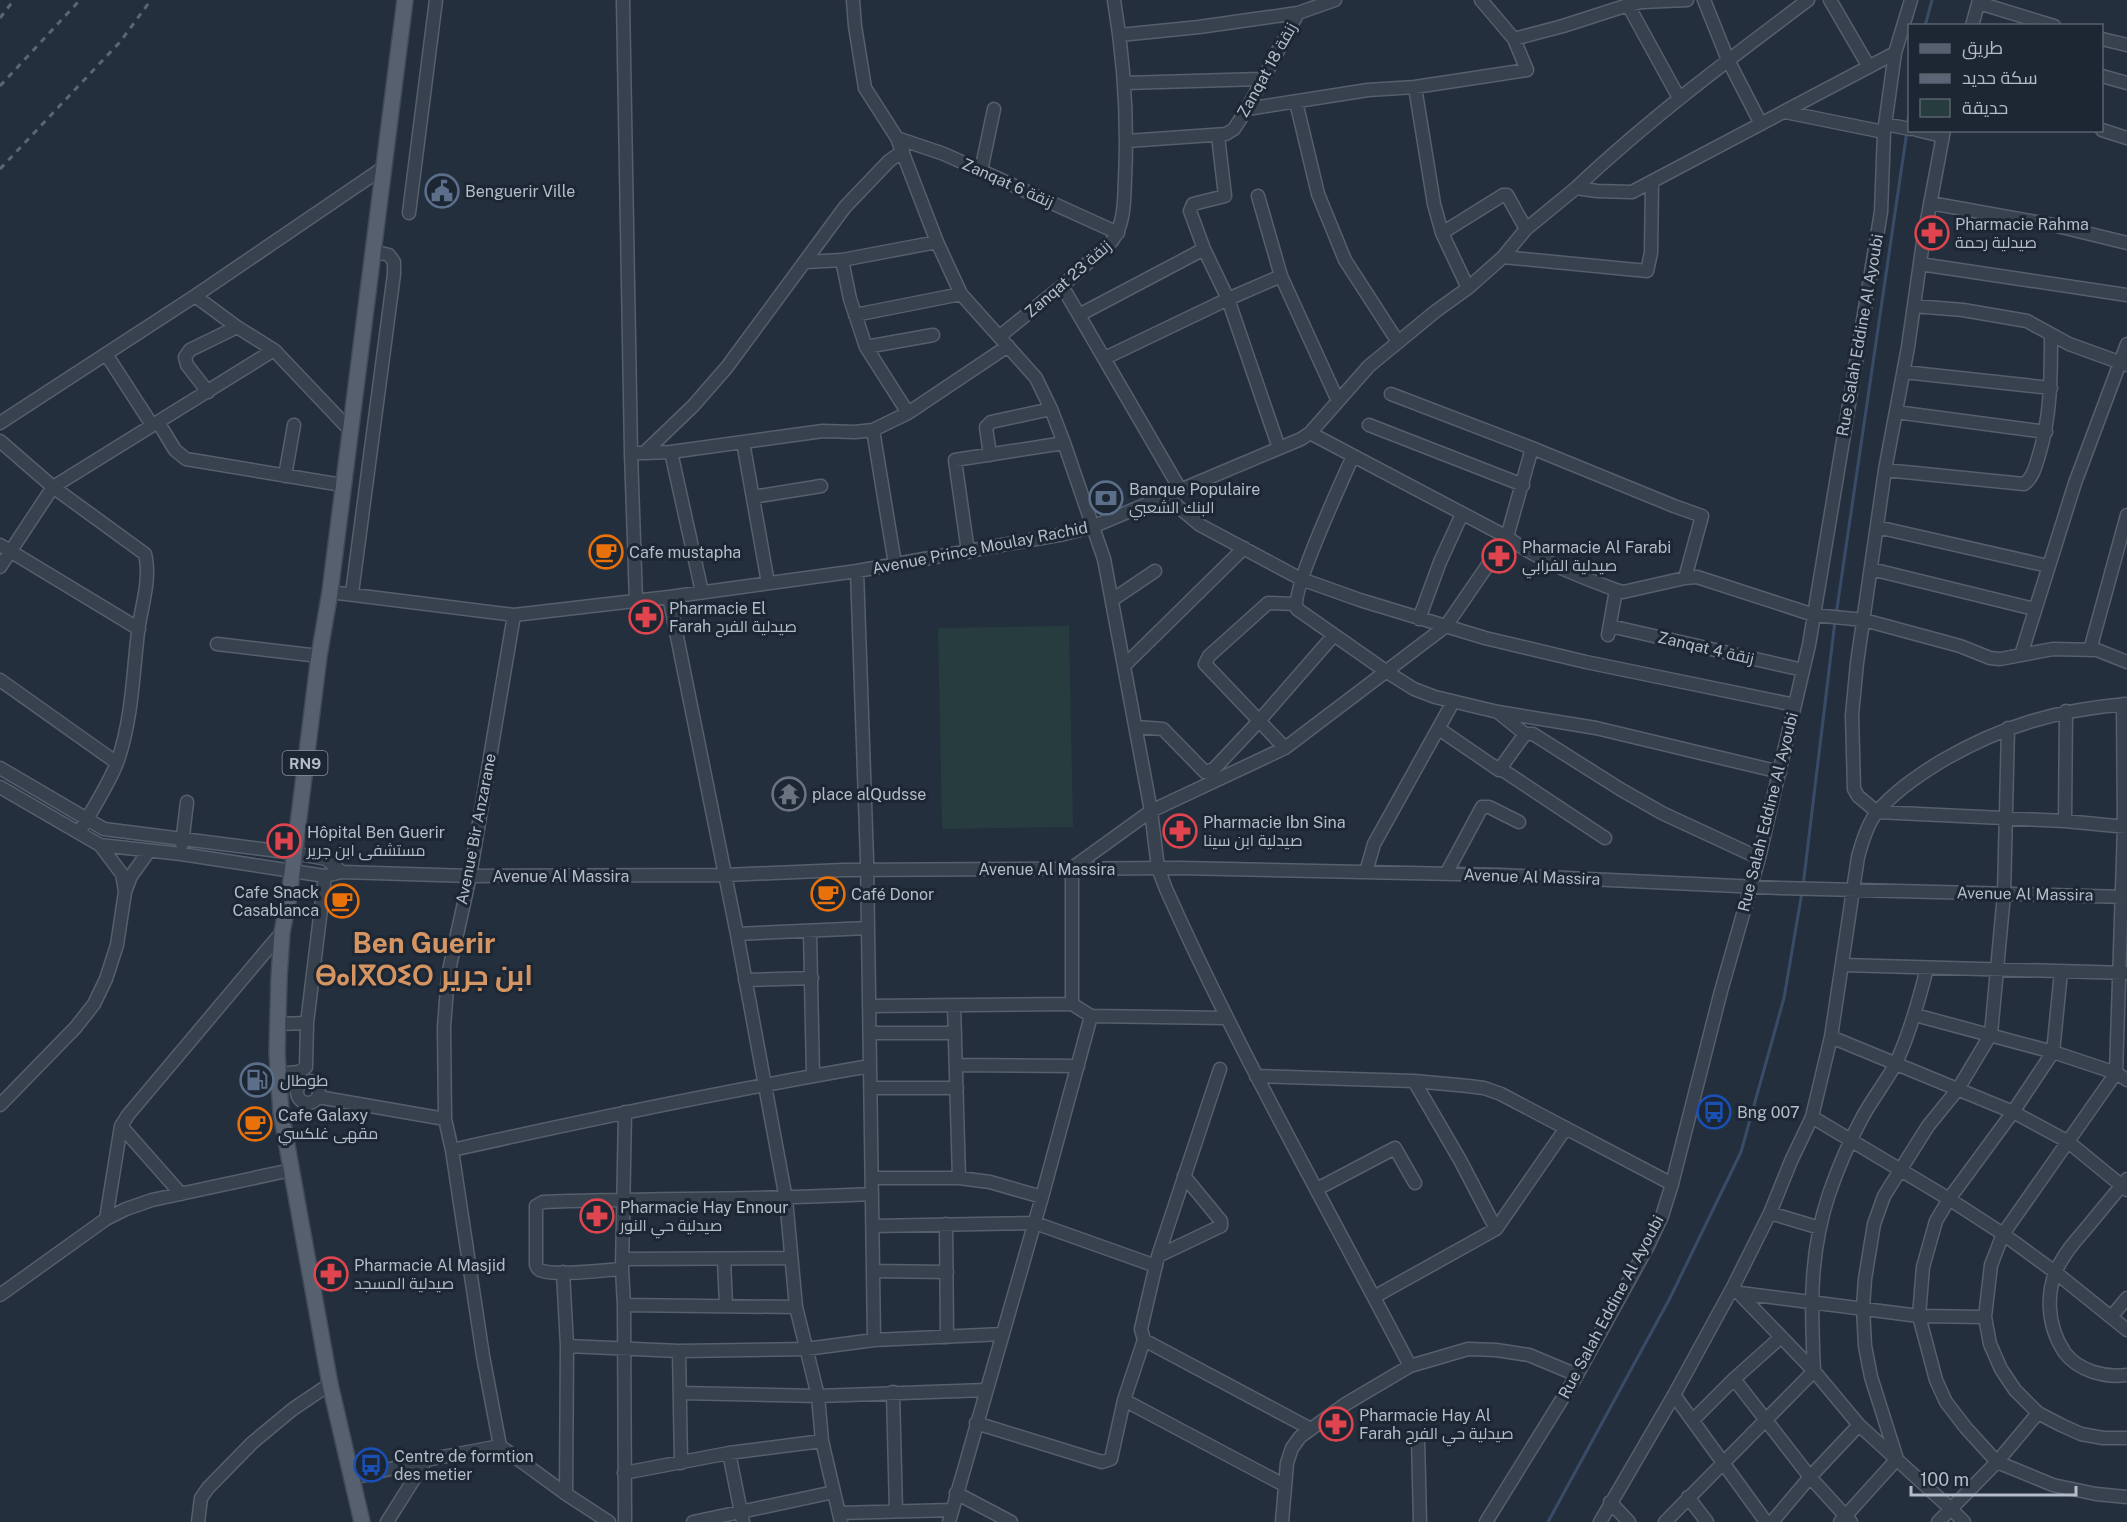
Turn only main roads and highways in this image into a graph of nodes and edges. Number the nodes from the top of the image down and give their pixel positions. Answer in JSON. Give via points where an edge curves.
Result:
{"nodes":[{"id":1,"x":405,"y":0,"type":"edge"},
{"id":2,"x":362,"y":1522,"type":"edge"}],
"edges":[{"from":1,"to":2,"type":"main road","number":"RN9","via":[[330,592],[282,932],[277,1024],[281,1112],[330,1384]]}]}
